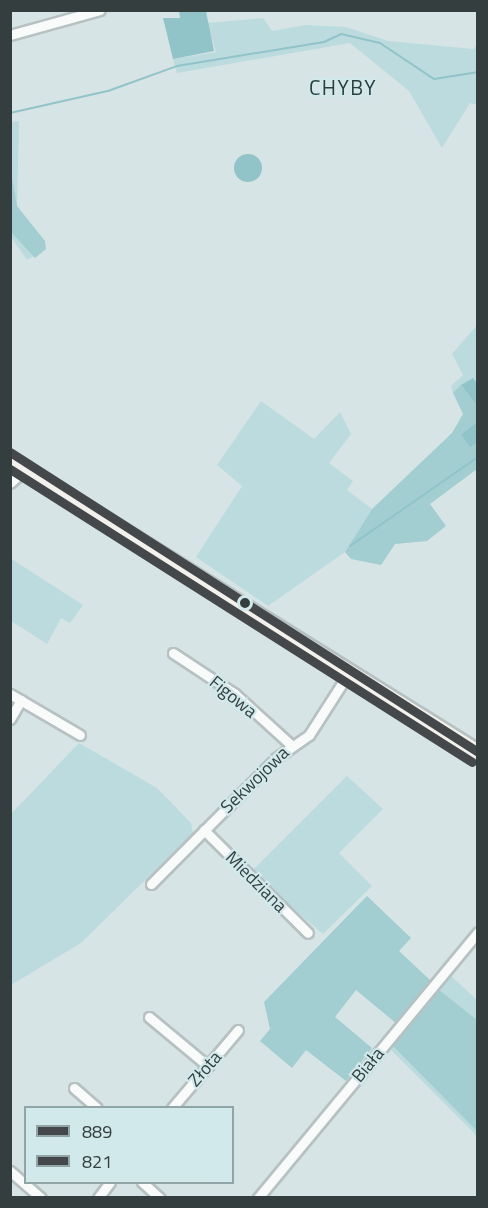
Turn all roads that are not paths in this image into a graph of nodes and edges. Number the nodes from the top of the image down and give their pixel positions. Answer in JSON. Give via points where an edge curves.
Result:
{"nodes":[{"id":1,"x":100,"y":10,"type":"edge"},
{"id":2,"x":10,"y":35,"type":"edge"},
{"id":3,"x":17,"y":460,"type":"edge"},
{"id":4,"x":10,"y":474,"type":"edge"},
{"id":5,"x":10,"y":483,"type":"edge"},
{"id":6,"x":173,"y":653,"type":"dead end"},
{"id":7,"x":350,"y":671,"type":"junction"},
{"id":8,"x":10,"y":694,"type":"edge"},
{"id":9,"x":21,"y":700,"type":"junction"},
{"id":10,"x":10,"y":719,"type":"edge"},
{"id":11,"x":80,"y":735,"type":"dead end"},
{"id":12,"x":291,"y":745,"type":"junction"},
{"id":13,"x":477,"y":752,"type":"edge"},
{"id":14,"x":204,"y":830,"type":"junction"},
{"id":15,"x":151,"y":884,"type":"dead end"},
{"id":16,"x":477,"y":932,"type":"edge"},
{"id":17,"x":308,"y":933,"type":"dead end"},
{"id":18,"x":149,"y":1017,"type":"dead end"},
{"id":19,"x":238,"y":1030,"type":"dead end"},
{"id":20,"x":208,"y":1066,"type":"junction"},
{"id":21,"x":74,"y":1088,"type":"dead end"},
{"id":22,"x":96,"y":1106,"type":"edge"},
{"id":23,"x":173,"y":1106,"type":"edge"},
{"id":24,"x":10,"y":1171,"type":"edge"},
{"id":25,"x":24,"y":1183,"type":"edge"},
{"id":26,"x":26,"y":1184,"type":"edge"},
{"id":27,"x":108,"y":1184,"type":"edge"},
{"id":28,"x":144,"y":1184,"type":"edge"},
{"id":29,"x":41,"y":1197,"type":"edge"},
{"id":30,"x":98,"y":1197,"type":"edge"},
{"id":31,"x":160,"y":1197,"type":"edge"},
{"id":32,"x":258,"y":1197,"type":"edge"}],
"edges":[{"from":1,"to":2,"type":"street"},
{"from":3,"to":4,"type":"street"},
{"from":3,"to":5,"type":"street"},
{"from":3,"to":7,"type":"street"},
{"from":6,"to":12,"type":"street","name":"Figowa","via":[[235,694]]},
{"from":7,"to":12,"type":"street","name":"Sekwojowa","via":[[317,725]]},
{"from":7,"to":13,"type":"street"},
{"from":8,"to":9,"type":"street"},
{"from":9,"to":10,"type":"street"},
{"from":9,"to":11,"type":"street"},
{"from":12,"to":14,"type":"street","name":"Sekwojowa"},
{"from":14,"to":15,"type":"street","name":"Sekwojowa"},
{"from":14,"to":17,"type":"street","name":"Miedziana"},
{"from":16,"to":32,"type":"street","name":"Biała"},
{"from":18,"to":20,"type":"street"},
{"from":19,"to":20,"type":"street","name":"Złota"},
{"from":20,"to":23,"type":"street","name":"Złota"},
{"from":21,"to":22,"type":"street"},
{"from":24,"to":25,"type":"street"},
{"from":26,"to":29,"type":"street"},
{"from":27,"to":30,"type":"street"},
{"from":28,"to":31,"type":"street"}]}
